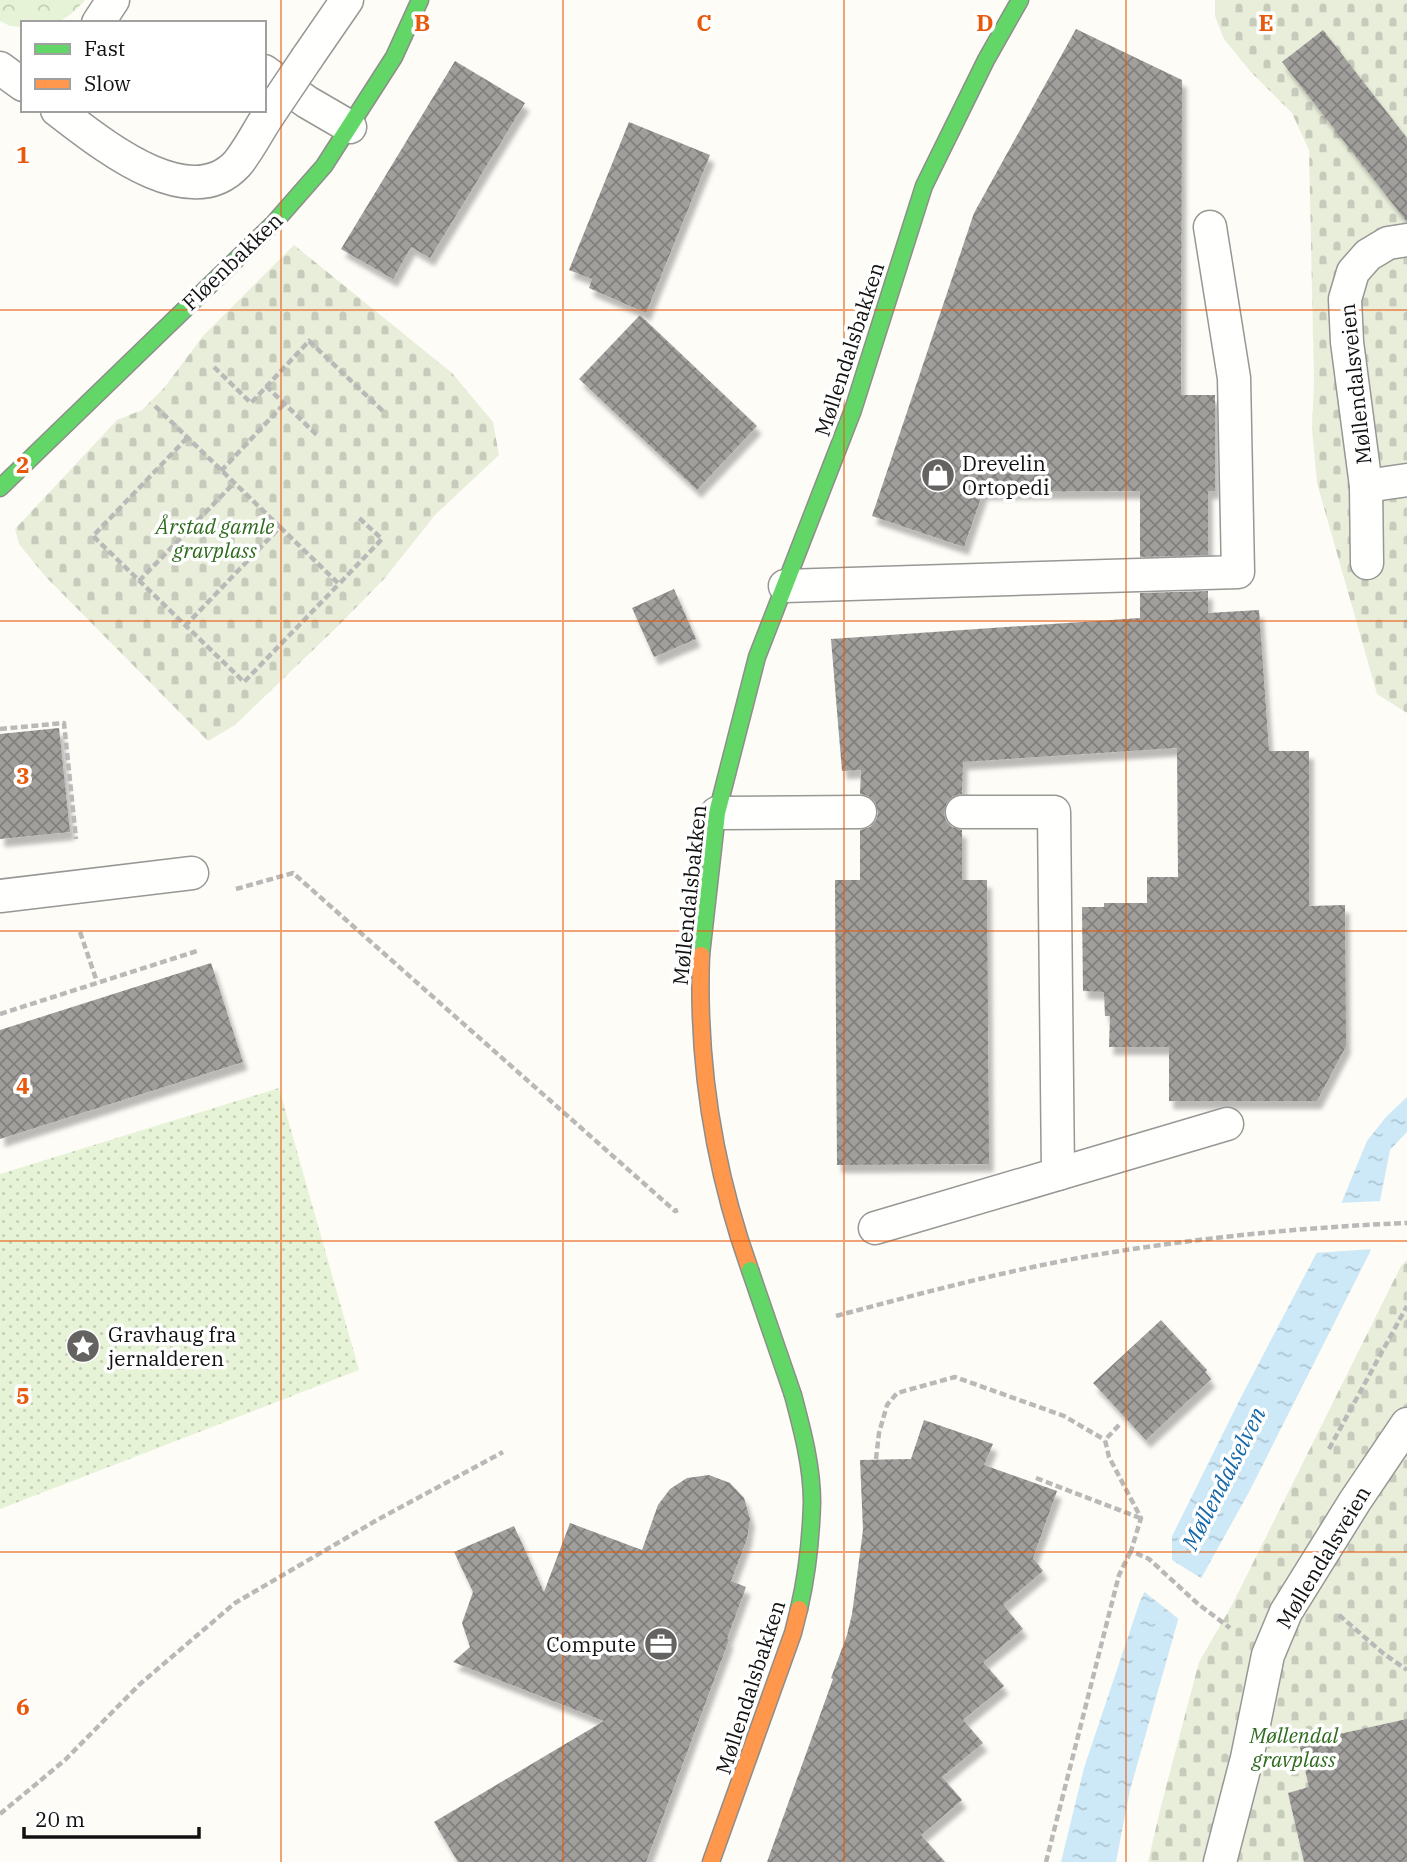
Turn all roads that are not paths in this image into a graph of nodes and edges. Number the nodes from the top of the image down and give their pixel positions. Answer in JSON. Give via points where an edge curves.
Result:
{"nodes":[{"id":1,"x":113,"y":0,"type":"edge"},
{"id":2,"x":347,"y":0,"type":"edge"},
{"id":3,"x":420,"y":0,"type":"edge"},
{"id":4,"x":1020,"y":0,"type":"edge"},
{"id":5,"x":99,"y":21,"type":"edge"},
{"id":6,"x":0,"y":68,"type":"edge"},
{"id":7,"x":266,"y":72,"type":"edge"},
{"id":8,"x":21,"y":84,"type":"edge"},
{"id":9,"x":60,"y":112,"type":"edge"},
{"id":10,"x":350,"y":127,"type":"junction"},
{"id":11,"x":1210,"y":227,"type":"dead end"},
{"id":12,"x":1407,"y":240,"type":"edge"},
{"id":13,"x":1407,"y":480,"type":"edge"},
{"id":14,"x":1366,"y":486,"type":"junction"},
{"id":15,"x":0,"y":488,"type":"edge"},
{"id":16,"x":1367,"y":563,"type":"dead end"},
{"id":17,"x":785,"y":586,"type":"junction"},
{"id":18,"x":860,"y":812,"type":"dead end"},
{"id":19,"x":962,"y":812,"type":"dead end"},
{"id":20,"x":717,"y":813,"type":"junction"},
{"id":21,"x":192,"y":873,"type":"dead end"},
{"id":22,"x":0,"y":896,"type":"edge"},
{"id":23,"x":1227,"y":1124,"type":"dead end"},
{"id":24,"x":1058,"y":1174,"type":"junction"},
{"id":25,"x":875,"y":1228,"type":"dead end"},
{"id":26,"x":1407,"y":1424,"type":"edge"},
{"id":27,"x":711,"y":1862,"type":"edge"},
{"id":28,"x":1220,"y":1862,"type":"edge"}],
"edges":[{"from":1,"to":5,"type":"lane"},
{"from":2,"to":9,"type":"lane","bridge":true,"via":[[236,165],[217,178],[191,182],[160,176],[119,156]]},
{"from":3,"to":10,"type":"street","name":"Fløenbakken","via":[[394,57]]},
{"from":4,"to":17,"type":"street","name":"Møllendalsbakken","via":[[924,186],[853,411]]},
{"from":6,"to":8,"type":"lane"},
{"from":7,"to":10,"type":"lane"},
{"from":10,"to":15,"type":"street","name":"Fløenbakken","via":[[324,166],[274,223]]},
{"from":11,"to":17,"type":"lane","via":[[1234,378],[1238,572]]},
{"from":12,"to":14,"type":"lane","name":"Møllendalsveien","via":[[1388,243],[1368,255],[1353,272],[1345,299]]},
{"from":13,"to":14,"type":"lane"},
{"from":14,"to":16,"type":"lane","name":"Møllendalsveien"},
{"from":17,"to":20,"type":"street","name":"Møllendalsbakken","via":[[757,657]]},
{"from":18,"to":20,"type":"lane"},
{"from":19,"to":24,"type":"lane","via":[[1054,812]]},
{"from":20,"to":27,"type":"street","name":"Møllendalsbakken","bridge":true,"via":[[702,931],[699,1003],[705,1085],[735,1228],[793,1395],[806,1447],[812,1500],[805,1582],[789,1647]]},
{"from":21,"to":22,"type":"lane"},
{"from":23,"to":24,"type":"lane"},
{"from":24,"to":25,"type":"lane"},
{"from":26,"to":28,"type":"lane","name":"Møllendalsveien","via":[[1286,1612],[1268,1655]]}]}
